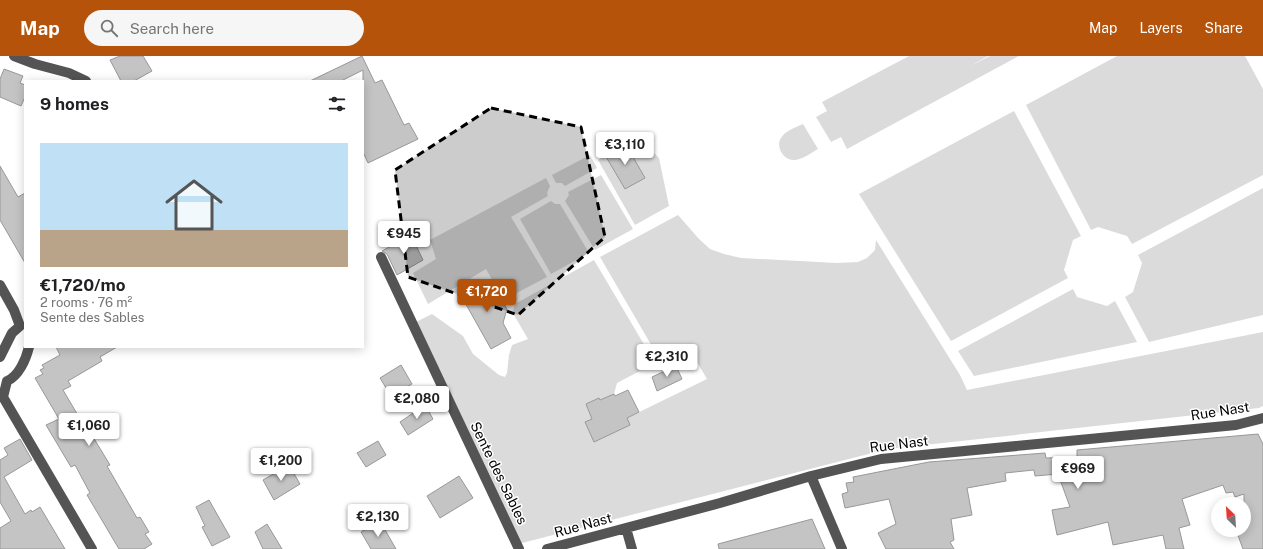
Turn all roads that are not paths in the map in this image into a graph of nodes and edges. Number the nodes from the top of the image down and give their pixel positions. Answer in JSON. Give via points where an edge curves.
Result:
{"nodes":[{"id":1,"x":14,"y":56,"type":"edge"},
{"id":2,"x":84,"y":80,"type":"edge"},
{"id":3,"x":381,"y":257,"type":"dead end"},
{"id":4,"x":0,"y":285,"type":"edge"},
{"id":5,"x":22,"y":327,"type":"edge"},
{"id":6,"x":29,"y":348,"type":"edge"},
{"id":7,"x":0,"y":357,"type":"edge"},
{"id":8,"x":4,"y":379,"type":"edge"},
{"id":9,"x":1263,"y":418,"type":"edge"},
{"id":10,"x":811,"y":476,"type":"junction"},
{"id":11,"x":626,"y":528,"type":"junction"},
{"id":12,"x":92,"y":549,"type":"edge"},
{"id":13,"x":519,"y":549,"type":"edge"},
{"id":14,"x":547,"y":549,"type":"edge"},
{"id":15,"x":632,"y":549,"type":"edge"},
{"id":16,"x":842,"y":549,"type":"edge"}],
"edges":[{"from":1,"to":2,"type":"street"},
{"from":3,"to":13,"type":"street","name":"Sente des Sables"},
{"from":4,"to":5,"type":"street"},
{"from":5,"to":7,"type":"street","via":[[12,333]]},
{"from":6,"to":8,"type":"street","via":[[17,374],[13,378]]},
{"from":8,"to":12,"type":"street","via":[[3,397]]},
{"from":9,"to":10,"type":"street","name":"Rue Nast","via":[[1236,425],[881,459]]},
{"from":10,"to":11,"type":"street","name":"Rue Nast"},
{"from":10,"to":16,"type":"street"},
{"from":11,"to":14,"type":"street","name":"Rue Nast"},
{"from":11,"to":15,"type":"street"}]}
